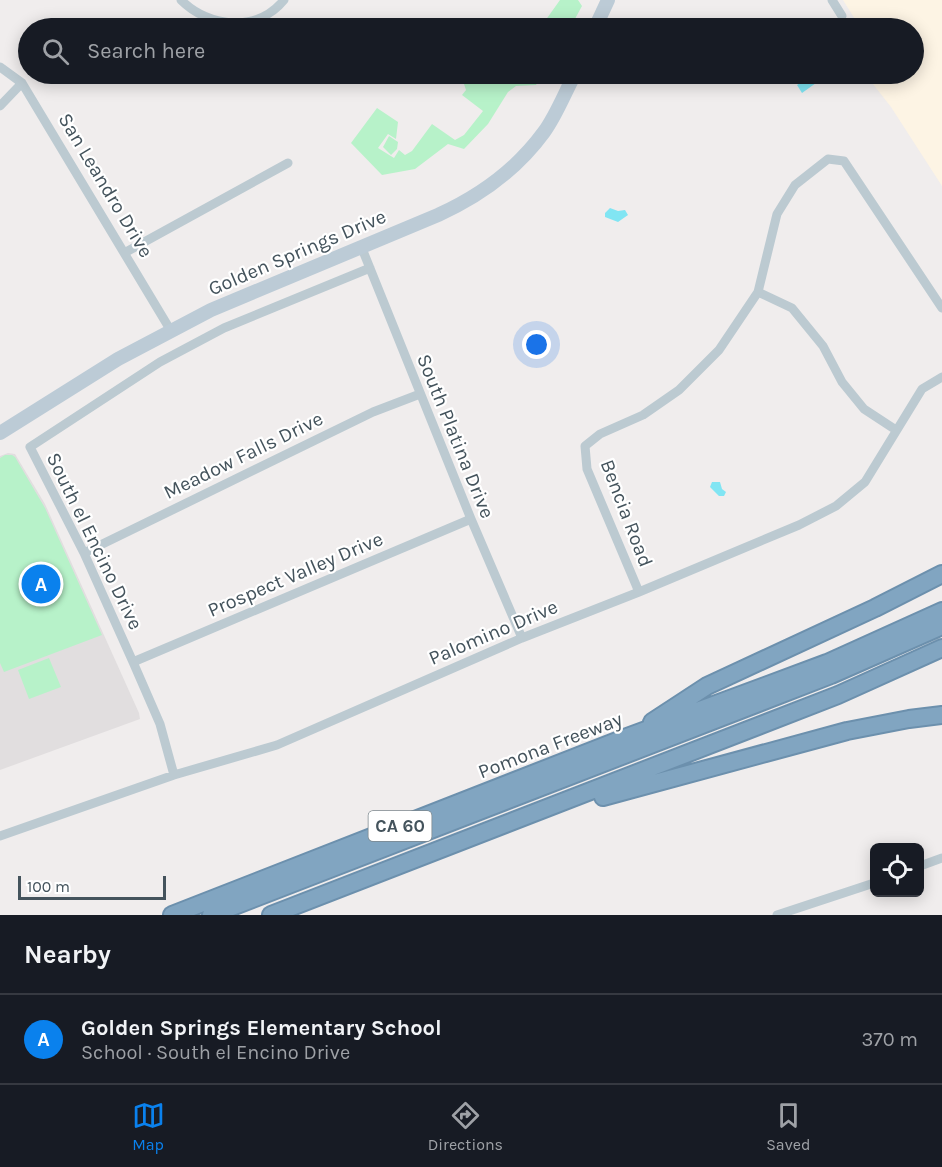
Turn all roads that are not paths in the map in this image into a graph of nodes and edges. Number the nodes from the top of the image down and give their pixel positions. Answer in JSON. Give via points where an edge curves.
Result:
{"nodes":[{"id":1,"x":181,"y":0,"type":"edge"},
{"id":2,"x":284,"y":0,"type":"edge"},
{"id":3,"x":608,"y":0,"type":"edge"},
{"id":4,"x":832,"y":0,"type":"edge"},
{"id":5,"x":842,"y":16,"type":"dead end"},
{"id":6,"x":208,"y":18,"type":"edge"},
{"id":7,"x":260,"y":18,"type":"edge"},
{"id":8,"x":600,"y":18,"type":"edge"},
{"id":9,"x":0,"y":67,"type":"edge"},
{"id":10,"x":18,"y":80,"type":"edge"},
{"id":11,"x":21,"y":84,"type":"edge"},
{"id":12,"x":23,"y":84,"type":"edge"},
{"id":13,"x":570,"y":84,"type":"edge"},
{"id":14,"x":0,"y":106,"type":"edge"},
{"id":15,"x":288,"y":162,"type":"dead end"},
{"id":16,"x":361,"y":246,"type":"junction"},
{"id":17,"x":126,"y":252,"type":"junction"},
{"id":18,"x":370,"y":268,"type":"junction"},
{"id":19,"x":758,"y":292,"type":"junction"},
{"id":20,"x":942,"y":308,"type":"edge"},
{"id":21,"x":171,"y":331,"type":"junction"},
{"id":22,"x":942,"y":376,"type":"edge"},
{"id":23,"x":420,"y":394,"type":"junction"},
{"id":24,"x":896,"y":430,"type":"junction"},
{"id":25,"x":0,"y":433,"type":"edge"},
{"id":26,"x":471,"y":519,"type":"junction"},
{"id":27,"x":84,"y":553,"type":"junction"},
{"id":28,"x":942,"y":574,"type":"edge"},
{"id":29,"x":639,"y":592,"type":"junction"},
{"id":30,"x":942,"y":611,"type":"edge"},
{"id":31,"x":942,"y":626,"type":"edge"},
{"id":32,"x":942,"y":633,"type":"edge"},
{"id":33,"x":522,"y":638,"type":"junction"},
{"id":34,"x":942,"y":648,"type":"edge"},
{"id":35,"x":133,"y":662,"type":"junction"},
{"id":36,"x":942,"y":715,"type":"edge"},
{"id":37,"x":627,"y":737,"type":"junction"},
{"id":38,"x":174,"y":775,"type":"junction"},
{"id":39,"x":523,"y":818,"type":"junction"},
{"id":40,"x":0,"y":836,"type":"edge"},
{"id":41,"x":942,"y":858,"type":"edge"},
{"id":42,"x":924,"y":865,"type":"edge"},
{"id":43,"x":870,"y":883,"type":"edge"},
{"id":44,"x":172,"y":915,"type":"edge"},
{"id":45,"x":211,"y":915,"type":"edge"},
{"id":46,"x":227,"y":915,"type":"edge"},
{"id":47,"x":272,"y":915,"type":"edge"},
{"id":48,"x":777,"y":915,"type":"edge"}],
"edges":[{"from":1,"to":6,"type":"street"},
{"from":2,"to":7,"type":"street"},
{"from":3,"to":8,"type":"main road"},
{"from":4,"to":5,"type":"street"},
{"from":9,"to":10,"type":"street","name":"San Leandro Drive"},
{"from":11,"to":14,"type":"street"},
{"from":12,"to":17,"type":"street","name":"San Leandro Drive"},
{"from":13,"to":16,"type":"main road","name":"Golden Springs Drive","via":[[545,131],[498,180],[453,208]]},
{"from":15,"to":17,"type":"street"},
{"from":16,"to":18,"type":"street","name":"South Platina Drive"},
{"from":16,"to":21,"type":"main road","name":"Golden Springs Drive","via":[[245,294]]},
{"from":17,"to":21,"type":"street","name":"San Leandro Drive"},
{"from":18,"to":23,"type":"street","name":"South Platina Drive"},
{"from":18,"to":27,"type":"street","name":"South el Encino Drive","via":[[215,333],[160,362],[30,447]]},
{"from":19,"to":20,"type":"street","via":[[777,214],[795,184],[828,159],[844,161]]},
{"from":19,"to":24,"type":"street","via":[[792,308],[823,346],[842,382],[864,409]]},
{"from":19,"to":29,"type":"street","name":"Bencia Road","via":[[719,350],[679,390],[643,415],[600,434],[585,446],[587,470]]},
{"from":21,"to":25,"type":"main road","name":"Golden Springs Drive","via":[[118,359]]},
{"from":22,"to":24,"type":"street","name":"Palomino Drive","via":[[922,388]]},
{"from":23,"to":26,"type":"street","name":"South Platina Drive"},
{"from":23,"to":27,"type":"street","name":"Meadow Falls Drive","via":[[373,412]]},
{"from":24,"to":29,"type":"street","name":"Palomino Drive","via":[[865,482],[836,506]]},
{"from":26,"to":33,"type":"street","name":"South Platina Drive"},
{"from":26,"to":35,"type":"street","name":"Prospect Valley Drive"},
{"from":27,"to":35,"type":"street","name":"South el Encino Drive"},
{"from":28,"to":37,"type":"highway","via":[[707,686]]},
{"from":29,"to":33,"type":"street","name":"Palomino Drive"},
{"from":30,"to":37,"type":"highway","name":"Pomona Freeway","number":"CA 60","via":[[827,663]]},
{"from":31,"to":45,"type":"highway","via":[[831,675]]},
{"from":32,"to":46,"type":"highway","via":[[823,686]]},
{"from":33,"to":38,"type":"street","name":"Palomino Drive","via":[[277,745]]},
{"from":34,"to":39,"type":"highway","number":"CA 60","via":[[838,695]]},
{"from":35,"to":38,"type":"street","name":"South el Encino Drive","via":[[160,724]]},
{"from":36,"to":39,"type":"highway","via":[[847,731]]},
{"from":37,"to":44,"type":"highway","name":"Pomona Freeway","number":"CA 60"},
{"from":38,"to":40,"type":"street","name":"Palomino Drive"},
{"from":39,"to":47,"type":"highway","number":"CA 60"},
{"from":41,"to":42,"type":"street"},
{"from":43,"to":48,"type":"street"}]}
